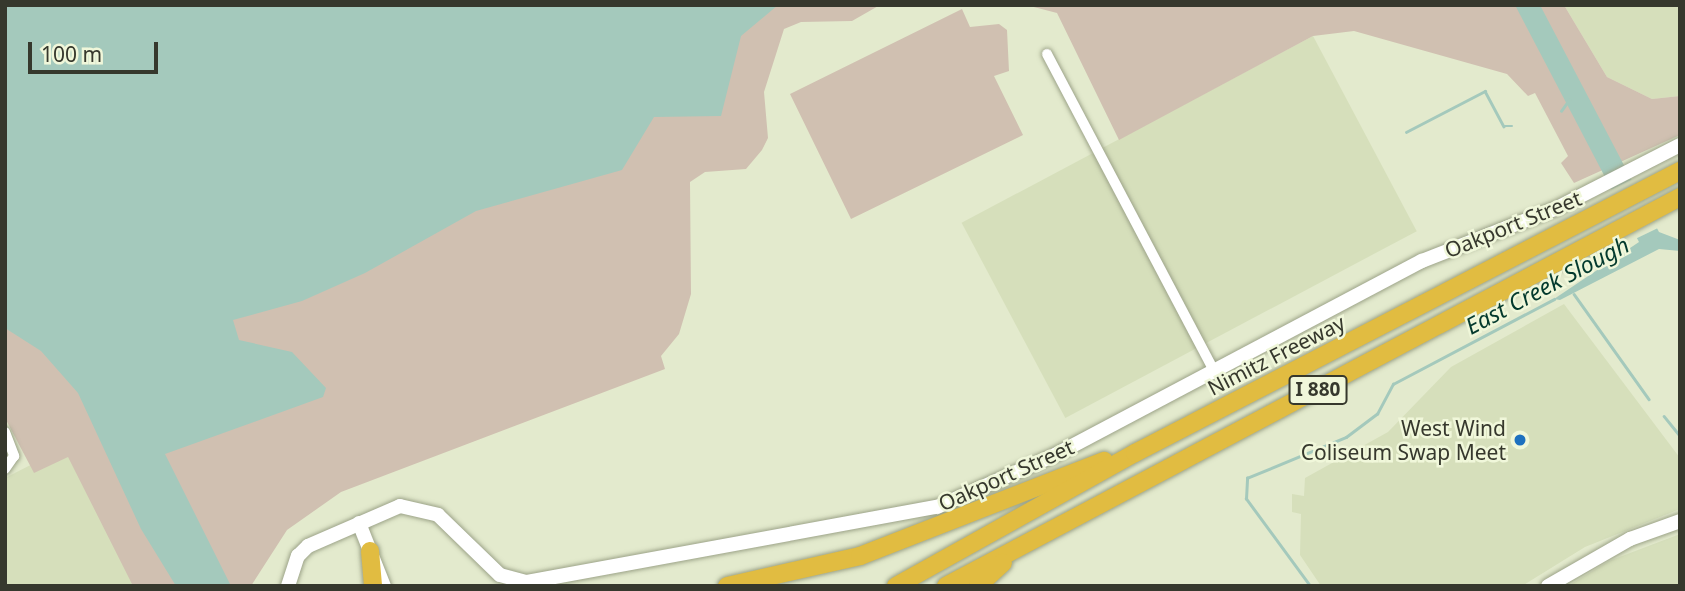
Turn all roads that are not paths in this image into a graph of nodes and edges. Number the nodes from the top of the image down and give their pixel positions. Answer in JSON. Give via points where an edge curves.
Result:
{"nodes":[{"id":1,"x":1047,"y":54,"type":"dead end"},
{"id":2,"x":1680,"y":145,"type":"edge"},
{"id":3,"x":1680,"y":171,"type":"edge"},
{"id":4,"x":1680,"y":197,"type":"edge"},
{"id":5,"x":1214,"y":371,"type":"junction"},
{"id":6,"x":5,"y":432,"type":"edge"},
{"id":7,"x":1135,"y":453,"type":"junction"},
{"id":8,"x":5,"y":470,"type":"edge"},
{"id":9,"x":1680,"y":520,"type":"edge"},
{"id":10,"x":359,"y":523,"type":"junction"},
{"id":11,"x":370,"y":551,"type":"junction"},
{"id":12,"x":1012,"y":553,"type":"junction"},
{"id":13,"x":288,"y":586,"type":"edge"},
{"id":14,"x":373,"y":586,"type":"edge"},
{"id":15,"x":384,"y":586,"type":"edge"},
{"id":16,"x":727,"y":586,"type":"edge"},
{"id":17,"x":896,"y":586,"type":"edge"},
{"id":18,"x":946,"y":586,"type":"edge"},
{"id":19,"x":978,"y":586,"type":"edge"},
{"id":20,"x":1548,"y":586,"type":"edge"}],
"edges":[{"from":1,"to":5,"type":"street"},
{"from":2,"to":5,"type":"main road","name":"Oakport Street","via":[[1602,186],[1422,261]]},
{"from":3,"to":7,"type":"highway","name":"Nimitz Freeway","number":"I 880"},
{"from":4,"to":12,"type":"highway","number":"I 880"},
{"from":5,"to":10,"type":"main road","name":"Oakport Street","via":[[1026,470],[937,507],[554,579],[527,582],[500,575],[425,508],[400,506]]},
{"from":6,"to":8,"type":"street","via":[[14,456]]},
{"from":7,"to":16,"type":"highway","via":[[860,556]]},
{"from":7,"to":17,"type":"highway","name":"Nimitz Freeway","number":"I 880"},
{"from":9,"to":20,"type":"main road","via":[[1630,539]]},
{"from":10,"to":11,"type":"main road"},
{"from":10,"to":13,"type":"main road","name":"Oakport Street","via":[[309,545]]},
{"from":11,"to":14,"type":"highway"},
{"from":11,"to":15,"type":"main road"},
{"from":12,"to":18,"type":"highway","number":"I 880"},
{"from":12,"to":19,"type":"highway"}]}
